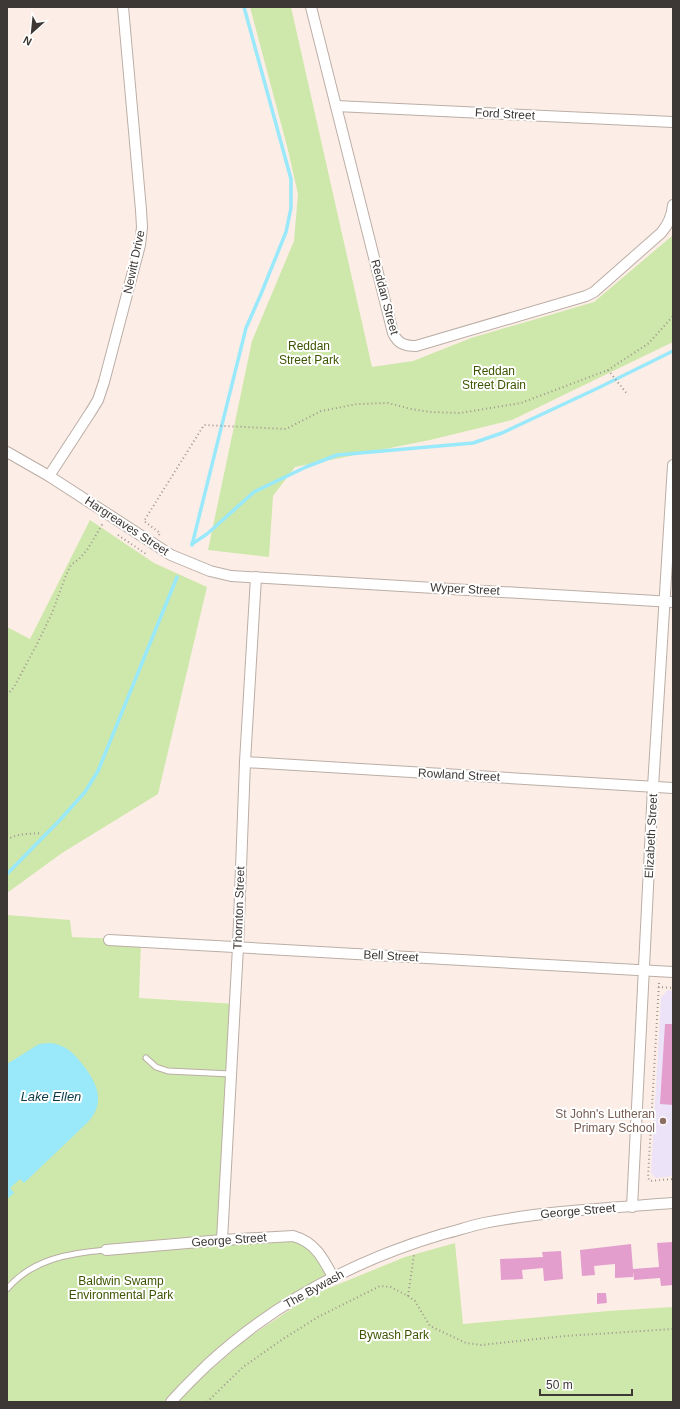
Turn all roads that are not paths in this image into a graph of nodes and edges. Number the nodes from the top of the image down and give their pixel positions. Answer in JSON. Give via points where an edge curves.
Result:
{"nodes":[{"id":1,"x":123,"y":7,"type":"edge"},
{"id":2,"x":311,"y":7,"type":"edge"},
{"id":3,"x":336,"y":106,"type":"junction"},
{"id":4,"x":673,"y":122,"type":"edge"},
{"id":5,"x":673,"y":205,"type":"edge"},
{"id":6,"x":7,"y":452,"type":"edge"},
{"id":7,"x":673,"y":465,"type":"edge"},
{"id":8,"x":49,"y":476,"type":"junction"},
{"id":9,"x":256,"y":577,"type":"junction"},
{"id":10,"x":669,"y":601,"type":"edge"},
{"id":11,"x":245,"y":762,"type":"junction"},
{"id":12,"x":653,"y":786,"type":"junction"},
{"id":13,"x":673,"y":788,"type":"edge"},
{"id":14,"x":109,"y":940,"type":"dead end"},
{"id":15,"x":238,"y":948,"type":"junction"},
{"id":16,"x":644,"y":971,"type":"junction"},
{"id":17,"x":673,"y":972,"type":"edge"},
{"id":18,"x":146,"y":1058,"type":"dead end"},
{"id":19,"x":231,"y":1074,"type":"junction"},
{"id":20,"x":673,"y":1203,"type":"edge"},
{"id":21,"x":632,"y":1207,"type":"junction"},
{"id":22,"x":484,"y":1223,"type":"joint"},
{"id":23,"x":222,"y":1240,"type":"junction"},
{"id":24,"x":106,"y":1250,"type":"joint"},
{"id":25,"x":333,"y":1277,"type":"junction"},
{"id":26,"x":7,"y":1289,"type":"edge"},
{"id":27,"x":171,"y":1402,"type":"edge"}],
"edges":[{"from":1,"to":8,"type":"street","name":"Newitt Drive","via":[[141,210],[140,245],[98,400]]},
{"from":2,"to":3,"type":"street","name":"Reddan Street"},
{"from":3,"to":4,"type":"street","name":"Ford Street"},
{"from":3,"to":5,"type":"street","name":"Reddan Street","via":[[393,333],[401,344],[416,346],[594,292],[661,233],[667,226]]},
{"from":6,"to":8,"type":"street","name":"Hargreaves Street"},
{"from":7,"to":10,"type":"street","name":"Elizabeth Street"},
{"from":8,"to":9,"type":"street","name":"Hargreaves Street","via":[[181,560],[231,576]]},
{"from":9,"to":10,"type":"street","name":"Wyper Street"},
{"from":9,"to":11,"type":"street","name":"Thornton Street"},
{"from":10,"to":12,"type":"street","name":"Elizabeth Street"},
{"from":11,"to":12,"type":"street","name":"Rowland Street"},
{"from":11,"to":15,"type":"street","name":"Thornton Street"},
{"from":12,"to":13,"type":"street","name":"Rowland Street"},
{"from":12,"to":16,"type":"street","name":"Elizabeth Street"},
{"from":14,"to":15,"type":"street","name":"Bell Street"},
{"from":15,"to":16,"type":"street","name":"Bell Street"},
{"from":15,"to":19,"type":"street","name":"Thornton Street"},
{"from":16,"to":17,"type":"street","name":"Bell Street"},
{"from":16,"to":21,"type":"street","name":"Elizabeth Street"},
{"from":18,"to":19,"type":"lane","via":[[156,1067],[168,1071]]},
{"from":19,"to":23,"type":"street","name":"Thornton Street"},
{"from":20,"to":21,"type":"street","name":"George Street"},
{"from":21,"to":22,"type":"street","name":"George Street","via":[[544,1214]]},
{"from":22,"to":25,"type":"street","name":"The Bywash","via":[[416,1242]]},
{"from":23,"to":24,"type":"street","name":"George Street"},
{"from":23,"to":25,"type":"street","name":"George Street","via":[[293,1236],[317,1249]]},
{"from":24,"to":26,"type":"lane","via":[[46,1261],[20,1276]]},
{"from":25,"to":27,"type":"street","name":"The Bywash","via":[[280,1308],[230,1344]]}]}
